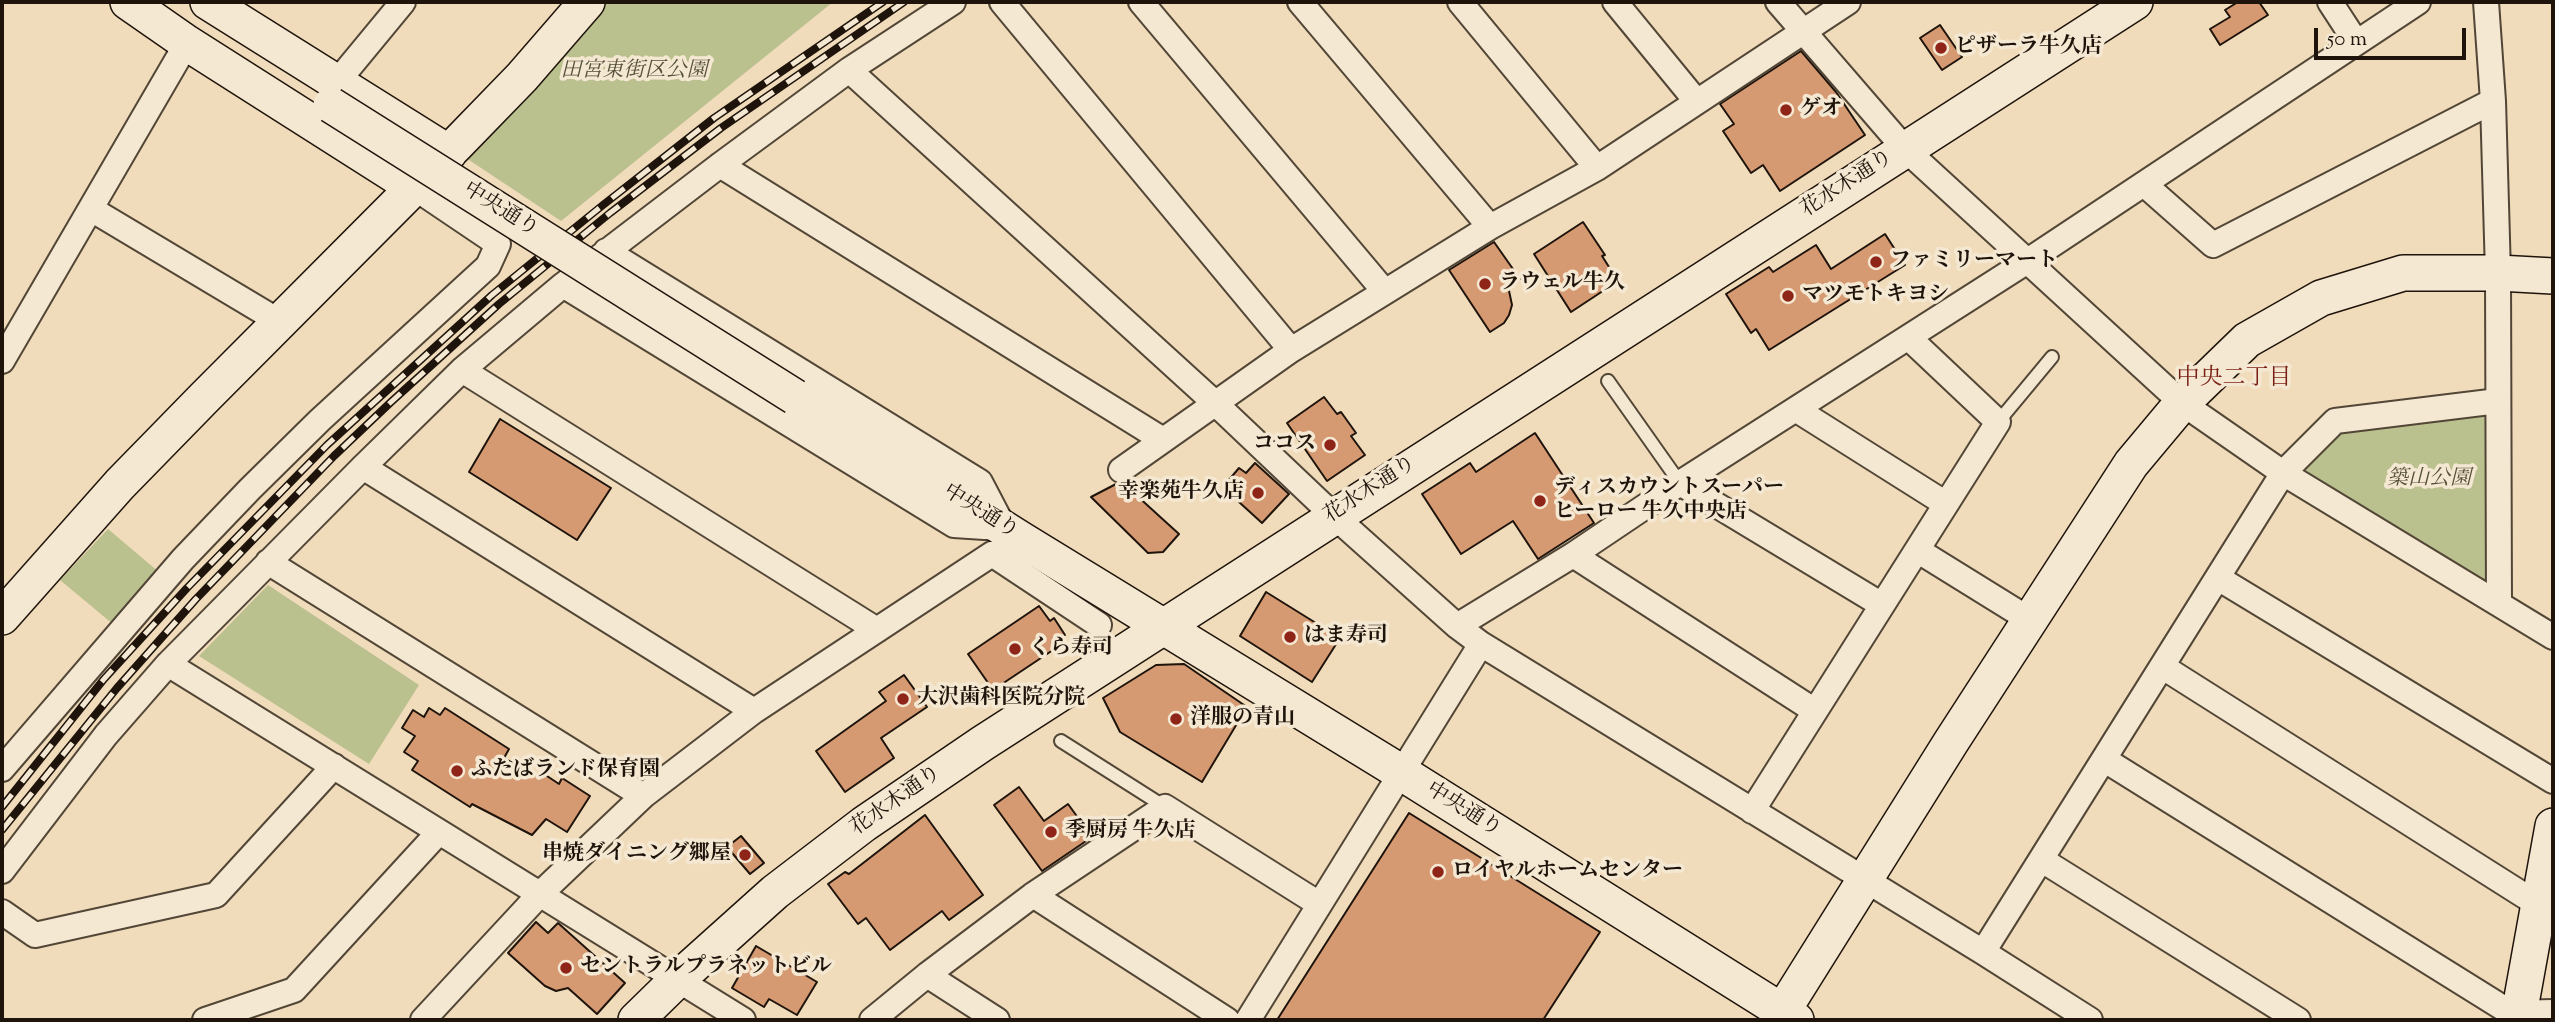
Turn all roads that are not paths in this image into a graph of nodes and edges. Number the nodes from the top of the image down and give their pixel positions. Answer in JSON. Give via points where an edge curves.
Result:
{"nodes":[{"id":1,"x":128,"y":2,"type":"edge"},
{"id":2,"x":167,"y":2,"type":"edge"},
{"id":3,"x":210,"y":2,"type":"edge"},
{"id":4,"x":403,"y":2,"type":"edge"},
{"id":5,"x":587,"y":2,"type":"edge"},
{"id":6,"x":953,"y":2,"type":"edge"},
{"id":7,"x":1002,"y":2,"type":"edge"},
{"id":8,"x":1141,"y":2,"type":"edge"},
{"id":9,"x":1300,"y":2,"type":"edge"},
{"id":10,"x":1460,"y":2,"type":"edge"},
{"id":11,"x":1615,"y":2,"type":"edge"},
{"id":12,"x":1778,"y":2,"type":"edge"},
{"id":13,"x":1848,"y":2,"type":"edge"},
{"id":14,"x":2135,"y":2,"type":"edge"},
{"id":15,"x":2330,"y":2,"type":"edge"},
{"id":16,"x":2418,"y":2,"type":"edge"},
{"id":17,"x":2486,"y":2,"type":"edge"},
{"id":18,"x":1804,"y":32,"type":"junction"},
{"id":19,"x":2356,"y":42,"type":"junction"},
{"id":20,"x":187,"y":43,"type":"junction"},
{"id":21,"x":849,"y":69,"type":"junction"},
{"id":22,"x":334,"y":93,"type":"junction"},
{"id":23,"x":2493,"y":101,"type":"junction"},
{"id":24,"x":1697,"y":102,"type":"junction"},
{"id":25,"x":1905,"y":149,"type":"junction"},
{"id":26,"x":449,"y":153,"type":"junction"},
{"id":27,"x":720,"y":165,"type":"junction"},
{"id":28,"x":1597,"y":167,"type":"junction"},
{"id":29,"x":2145,"y":185,"type":"junction"},
{"id":30,"x":415,"y":188,"type":"junction"},
{"id":31,"x":91,"y":209,"type":"junction"},
{"id":32,"x":1490,"y":227,"type":"junction"},
{"id":33,"x":606,"y":251,"type":"junction"},
{"id":34,"x":2026,"y":262,"type":"junction"},
{"id":35,"x":2498,"y":273,"type":"junction"},
{"id":36,"x":2553,"y":276,"type":"edge"},
{"id":37,"x":563,"y":285,"type":"junction"},
{"id":38,"x":1385,"y":292,"type":"junction"},
{"id":39,"x":281,"y":322,"type":"junction"},
{"id":40,"x":1909,"y":338,"type":"junction"},
{"id":41,"x":1291,"y":350,"type":"junction"},
{"id":42,"x":2053,"y":357,"type":"dead end"},
{"id":43,"x":2,"y":361,"type":"edge"},
{"id":44,"x":462,"y":370,"type":"junction"},
{"id":45,"x":1608,"y":381,"type":"dead end"},
{"id":46,"x":2498,"y":401,"type":"junction"},
{"id":47,"x":2182,"y":403,"type":"junction"},
{"id":48,"x":1216,"y":404,"type":"junction"},
{"id":49,"x":1797,"y":410,"type":"junction"},
{"id":50,"x":1998,"y":422,"type":"junction"},
{"id":51,"x":1163,"y":440,"type":"junction"},
{"id":52,"x":363,"y":467,"type":"junction"},
{"id":53,"x":1121,"y":470,"type":"dead end"},
{"id":54,"x":2283,"y":473,"type":"junction"},
{"id":55,"x":1680,"y":483,"type":"junction"},
{"id":56,"x":1945,"y":505,"type":"junction"},
{"id":57,"x":1333,"y":515,"type":"junction"},
{"id":58,"x":1004,"y":528,"type":"junction"},
{"id":59,"x":1917,"y":550,"type":"junction"},
{"id":60,"x":1573,"y":555,"type":"junction"},
{"id":61,"x":268,"y":562,"type":"junction"},
{"id":62,"x":2218,"y":578,"type":"junction"},
{"id":63,"x":2499,"y":604,"type":"junction"},
{"id":64,"x":1882,"y":605,"type":"junction"},
{"id":65,"x":2,"y":617,"type":"edge"},
{"id":66,"x":2030,"y":620,"type":"junction"},
{"id":67,"x":1098,"y":625,"type":"dead end"},
{"id":68,"x":1163,"y":625,"type":"junction"},
{"id":69,"x":1457,"y":626,"type":"junction"},
{"id":70,"x":877,"y":630,"type":"junction"},
{"id":71,"x":2553,"y":636,"type":"edge"},
{"id":72,"x":1481,"y":644,"type":"junction"},
{"id":73,"x":169,"y":664,"type":"junction"},
{"id":74,"x":2163,"y":667,"type":"junction"},
{"id":75,"x":754,"y":710,"type":"junction"},
{"id":76,"x":1815,"y":711,"type":"junction"},
{"id":77,"x":1061,"y":741,"type":"dead end"},
{"id":78,"x":2105,"y":760,"type":"junction"},
{"id":79,"x":334,"y":765,"type":"junction"},
{"id":80,"x":2,"y":769,"type":"edge"},
{"id":81,"x":1402,"y":773,"type":"junction"},
{"id":82,"x":2553,"y":781,"type":"edge"},
{"id":83,"x":643,"y":796,"type":"junction"},
{"id":84,"x":1166,"y":807,"type":"junction"},
{"id":85,"x":1752,"y":811,"type":"junction"},
{"id":86,"x":2553,"y":826,"type":"edge"},
{"id":87,"x":439,"y":832,"type":"junction"},
{"id":88,"x":2042,"y":860,"type":"junction"},
{"id":89,"x":2,"y":871,"type":"edge"},
{"id":90,"x":1864,"y":881,"type":"junction"},
{"id":91,"x":540,"y":894,"type":"junction"},
{"id":92,"x":1033,"y":895,"type":"junction"},
{"id":93,"x":1319,"y":904,"type":"junction"},
{"id":94,"x":2539,"y":905,"type":"junction"},
{"id":95,"x":2,"y":912,"type":"edge"},
{"id":96,"x":1983,"y":952,"type":"junction"},
{"id":97,"x":927,"y":975,"type":"junction"},
{"id":98,"x":678,"y":979,"type":"junction"},
{"id":99,"x":2531,"y":1015,"type":"edge"},
{"id":100,"x":1785,"y":1017,"type":"edge"},
{"id":101,"x":205,"y":1020,"type":"edge"},
{"id":102,"x":423,"y":1020,"type":"edge"},
{"id":103,"x":636,"y":1020,"type":"edge"},
{"id":104,"x":743,"y":1020,"type":"edge"},
{"id":105,"x":872,"y":1020,"type":"edge"},
{"id":106,"x":997,"y":1020,"type":"edge"},
{"id":107,"x":1227,"y":1020,"type":"edge"},
{"id":108,"x":1248,"y":1020,"type":"edge"},
{"id":109,"x":2090,"y":1020,"type":"edge"},
{"id":110,"x":2298,"y":1020,"type":"edge"}],
"edges":[{"from":1,"to":20,"type":"street"},
{"from":2,"to":22,"type":"street","name":"中央通り"},
{"from":3,"to":22,"type":"street"},
{"from":4,"to":22,"type":"street"},
{"from":5,"to":26,"type":"street"},
{"from":6,"to":21,"type":"street"},
{"from":7,"to":41,"type":"street"},
{"from":8,"to":38,"type":"street"},
{"from":9,"to":32,"type":"street"},
{"from":10,"to":28,"type":"street"},
{"from":11,"to":24,"type":"street"},
{"from":12,"to":18,"type":"street"},
{"from":13,"to":18,"type":"street"},
{"from":14,"to":25,"type":"street","name":"花水木通り"},
{"from":15,"to":19,"type":"street"},
{"from":16,"to":19,"type":"street"},
{"from":17,"to":23,"type":"street"},
{"from":18,"to":24,"type":"street"},
{"from":18,"to":25,"type":"street"},
{"from":19,"to":29,"type":"street"},
{"from":20,"to":30,"type":"street"},
{"from":20,"to":31,"type":"street"},
{"from":21,"to":27,"type":"street"},
{"from":21,"to":48,"type":"street"},
{"from":22,"to":26,"type":"street"},
{"from":22,"to":58,"type":"street","name":"中央通り","bridge":true,"via":[[795,397]]},
{"from":23,"to":29,"type":"street","via":[[2213,245]]},
{"from":23,"to":35,"type":"street"},
{"from":24,"to":28,"type":"street"},
{"from":25,"to":34,"type":"street"},
{"from":25,"to":57,"type":"street","name":"花水木通り"},
{"from":26,"to":30,"type":"street"},
{"from":27,"to":33,"type":"street"},
{"from":27,"to":51,"type":"street"},
{"from":28,"to":32,"type":"street"},
{"from":29,"to":34,"type":"street"},
{"from":30,"to":39,"type":"street"},
{"from":30,"to":80,"type":"street","via":[[498,244],[488,266],[250,489],[183,559]]},
{"from":31,"to":39,"type":"street"},
{"from":31,"to":43,"type":"street"},
{"from":32,"to":38,"type":"street"},
{"from":33,"to":37,"type":"street"},
{"from":33,"to":58,"type":"street","via":[[980,482]]},
{"from":34,"to":40,"type":"street"},
{"from":34,"to":47,"type":"street"},
{"from":35,"to":36,"type":"street"},
{"from":35,"to":46,"type":"street"},
{"from":35,"to":47,"type":"street","via":[[2403,274],[2321,298],[2247,340]]},
{"from":37,"to":44,"type":"street"},
{"from":37,"to":58,"type":"street","via":[[954,525]]},
{"from":38,"to":41,"type":"street"},
{"from":39,"to":65,"type":"street","via":[[120,484]]},
{"from":40,"to":49,"type":"street"},
{"from":40,"to":50,"type":"street"},
{"from":41,"to":48,"type":"street"},
{"from":42,"to":50,"type":"lane"},
{"from":44,"to":52,"type":"street"},
{"from":44,"to":70,"type":"street"},
{"from":45,"to":55,"type":"lane"},
{"from":46,"to":54,"type":"street","via":[[2335,421]]},
{"from":46,"to":63,"type":"street"},
{"from":47,"to":54,"type":"street"},
{"from":47,"to":66,"type":"street","via":[[2131,464]]},
{"from":48,"to":51,"type":"street"},
{"from":48,"to":57,"type":"street"},
{"from":49,"to":55,"type":"street"},
{"from":49,"to":56,"type":"street"},
{"from":50,"to":56,"type":"street"},
{"from":51,"to":53,"type":"street"},
{"from":52,"to":61,"type":"street"},
{"from":52,"to":75,"type":"street"},
{"from":54,"to":62,"type":"street"},
{"from":54,"to":63,"type":"street"},
{"from":55,"to":60,"type":"street"},
{"from":55,"to":64,"type":"street"},
{"from":56,"to":59,"type":"street"},
{"from":57,"to":68,"type":"street","name":"花水木通り"},
{"from":57,"to":69,"type":"street"},
{"from":58,"to":68,"type":"street","name":"中央通り"},
{"from":59,"to":64,"type":"street"},
{"from":59,"to":66,"type":"street"},
{"from":60,"to":69,"type":"street"},
{"from":60,"to":76,"type":"street"},
{"from":61,"to":73,"type":"street"},
{"from":61,"to":83,"type":"street"},
{"from":62,"to":74,"type":"street"},
{"from":62,"to":82,"type":"street"},
{"from":63,"to":71,"type":"street"},
{"from":64,"to":76,"type":"street"},
{"from":66,"to":90,"type":"street"},
{"from":67,"to":70,"type":"street","via":[[992,554]]},
{"from":68,"to":81,"type":"street","name":"中央通り"},
{"from":68,"to":98,"type":"street","name":"花水木通り","via":[[864,824],[775,891]]},
{"from":69,"to":72,"type":"street"},
{"from":70,"to":75,"type":"street"},
{"from":72,"to":81,"type":"street"},
{"from":72,"to":85,"type":"street"},
{"from":73,"to":79,"type":"street"},
{"from":73,"to":89,"type":"street","via":[[106,735]]},
{"from":74,"to":78,"type":"street"},
{"from":74,"to":94,"type":"street"},
{"from":75,"to":83,"type":"street"},
{"from":76,"to":85,"type":"street"},
{"from":77,"to":84,"type":"lane"},
{"from":78,"to":88,"type":"street"},
{"from":78,"to":99,"type":"street","via":[[2511,1013]]},
{"from":79,"to":87,"type":"street"},
{"from":79,"to":95,"type":"street","via":[[216,895],[35,934]]},
{"from":81,"to":93,"type":"street"},
{"from":81,"to":100,"type":"street","name":"中央通り"},
{"from":83,"to":91,"type":"street"},
{"from":84,"to":92,"type":"street"},
{"from":84,"to":93,"type":"street"},
{"from":85,"to":90,"type":"street"},
{"from":86,"to":94,"type":"street"},
{"from":87,"to":91,"type":"street"},
{"from":87,"to":101,"type":"street","via":[[294,990]]},
{"from":88,"to":96,"type":"street"},
{"from":88,"to":110,"type":"street"},
{"from":90,"to":96,"type":"street"},
{"from":90,"to":100,"type":"street"},
{"from":91,"to":98,"type":"street"},
{"from":91,"to":102,"type":"street"},
{"from":92,"to":97,"type":"street"},
{"from":92,"to":107,"type":"street"},
{"from":93,"to":108,"type":"street"},
{"from":94,"to":99,"type":"street"},
{"from":96,"to":109,"type":"street"},
{"from":97,"to":105,"type":"street"},
{"from":97,"to":106,"type":"street"},
{"from":98,"to":103,"type":"street","name":"花水木通り"},
{"from":98,"to":104,"type":"street"}]}
